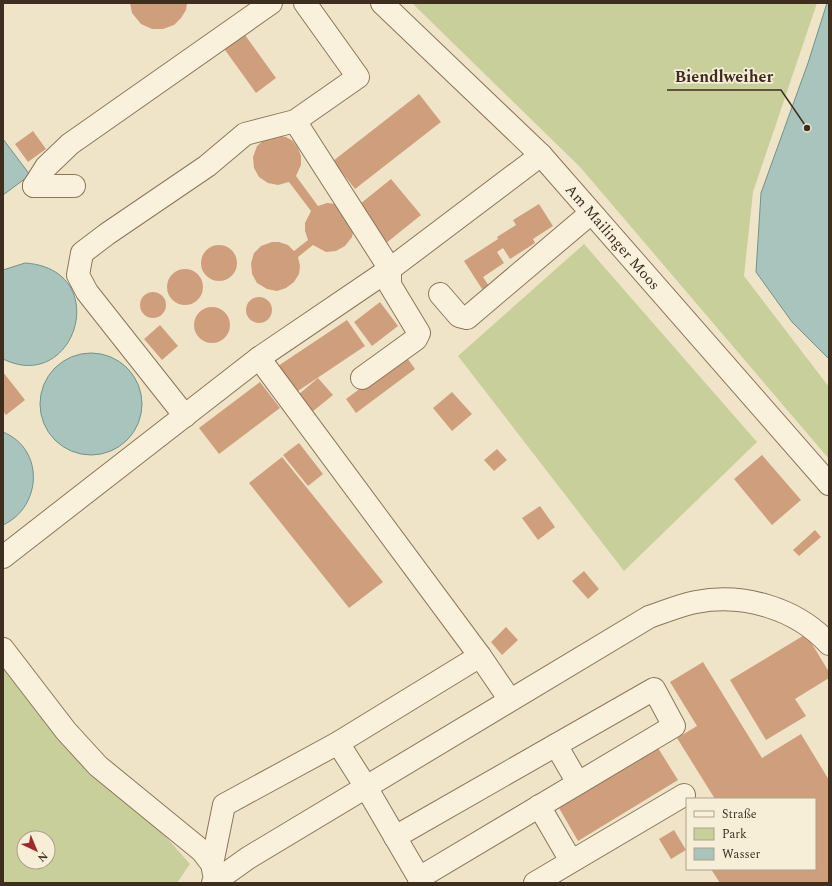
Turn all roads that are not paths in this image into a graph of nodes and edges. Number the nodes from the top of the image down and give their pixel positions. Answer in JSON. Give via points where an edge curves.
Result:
{"nodes":[{"id":1,"x":305,"y":3,"type":"edge"},
{"id":2,"x":382,"y":3,"type":"edge"},
{"id":3,"x":262,"y":5,"type":"edge"},
{"id":4,"x":295,"y":121,"type":"junction"},
{"id":5,"x":541,"y":155,"type":"junction"},
{"id":6,"x":74,"y":186,"type":"dead end"},
{"id":7,"x":591,"y":213,"type":"junction"},
{"id":8,"x":390,"y":269,"type":"junction"},
{"id":9,"x":440,"y":294,"type":"dead end"},
{"id":10,"x":259,"y":358,"type":"junction"},
{"id":11,"x":362,"y":378,"type":"dead end"},
{"id":12,"x":185,"y":416,"type":"junction"},
{"id":13,"x":829,"y":484,"type":"edge"},
{"id":14,"x":3,"y":558,"type":"edge"},
{"id":15,"x":829,"y":644,"type":"edge"},
{"id":16,"x":3,"y":649,"type":"edge"},
{"id":17,"x":480,"y":656,"type":"junction"},
{"id":18,"x":510,"y":700,"type":"junction"},
{"id":19,"x":338,"y":743,"type":"junction"},
{"id":20,"x":556,"y":745,"type":"junction"},
{"id":21,"x":578,"y":783,"type":"junction"},
{"id":22,"x":366,"y":787,"type":"junction"},
{"id":23,"x":684,"y":795,"type":"dead end"},
{"id":24,"x":539,"y":806,"type":"junction"},
{"id":25,"x":395,"y":837,"type":"junction"},
{"id":26,"x":571,"y":861,"type":"junction"},
{"id":27,"x":214,"y":876,"type":"edge"},
{"id":28,"x":420,"y":880,"type":"edge"},
{"id":29,"x":535,"y":883,"type":"edge"}],
"edges":[{"from":1,"to":4,"type":"street","via":[[358,77]]},
{"from":2,"to":5,"type":"street","name":"Am Mailinger Moos"},
{"from":3,"to":6,"type":"street","via":[[70,144],[46,167],[34,186]]},
{"from":4,"to":8,"type":"street"},
{"from":4,"to":12,"type":"street","via":[[245,134],[207,166],[82,253],[78,274],[87,292]]},
{"from":5,"to":7,"type":"street","name":"Am Mailinger Moos"},
{"from":5,"to":8,"type":"street"},
{"from":7,"to":9,"type":"street","via":[[467,318],[458,316]]},
{"from":7,"to":13,"type":"street","name":"Am Mailinger Moos"},
{"from":8,"to":10,"type":"street"},
{"from":8,"to":11,"type":"street","via":[[390,285],[419,333],[416,339]]},
{"from":10,"to":12,"type":"street"},
{"from":10,"to":17,"type":"street"},
{"from":12,"to":14,"type":"street"},
{"from":15,"to":18,"type":"street","via":[[795,618],[759,602],[730,598],[695,602],[649,617]]},
{"from":16,"to":27,"type":"street","via":[[66,731],[98,766],[202,851]]},
{"from":17,"to":18,"type":"street"},
{"from":17,"to":19,"type":"street"},
{"from":18,"to":22,"type":"street"},
{"from":19,"to":22,"type":"street"},
{"from":19,"to":27,"type":"street","via":[[224,806]]},
{"from":20,"to":21,"type":"street"},
{"from":20,"to":21,"type":"street","via":[[654,689],[674,726]]},
{"from":20,"to":25,"type":"street"},
{"from":21,"to":24,"type":"street"},
{"from":22,"to":25,"type":"street"},
{"from":22,"to":27,"type":"street"},
{"from":23,"to":26,"type":"street"},
{"from":24,"to":26,"type":"street"},
{"from":24,"to":28,"type":"street"},
{"from":25,"to":28,"type":"street"},
{"from":26,"to":29,"type":"street"}]}
